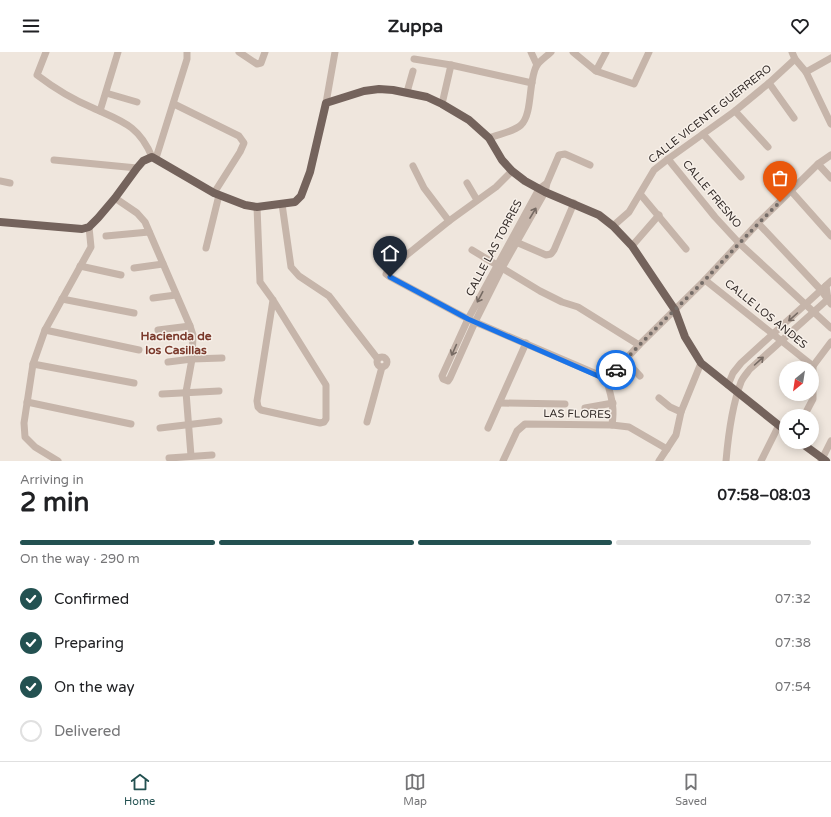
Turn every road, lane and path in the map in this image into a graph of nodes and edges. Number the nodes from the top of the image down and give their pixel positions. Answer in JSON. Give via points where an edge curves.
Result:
{"nodes":[{"id":1,"x":46,"y":52,"type":"edge"},
{"id":2,"x":118,"y":52,"type":"edge"},
{"id":3,"x":187,"y":52,"type":"edge"},
{"id":4,"x":239,"y":52,"type":"edge"},
{"id":5,"x":265,"y":52,"type":"edge"},
{"id":6,"x":335,"y":52,"type":"edge"},
{"id":7,"x":532,"y":52,"type":"edge"},
{"id":8,"x":551,"y":52,"type":"edge"},
{"id":9,"x":573,"y":52,"type":"edge"},
{"id":10,"x":606,"y":52,"type":"edge"},
{"id":11,"x":649,"y":52,"type":"edge"},
{"id":12,"x":792,"y":52,"type":"edge"},
{"id":13,"x":831,"y":58,"type":"edge"},
{"id":14,"x":414,"y":59,"type":"dead end"},
{"id":15,"x":795,"y":59,"type":"junction"},
{"id":16,"x":451,"y":65,"type":"junction"},
{"id":17,"x":538,"y":65,"type":"junction"},
{"id":18,"x":596,"y":70,"type":"junction"},
{"id":19,"x":413,"y":71,"type":"dead end"},
{"id":20,"x":806,"y":72,"type":"junction"},
{"id":21,"x":532,"y":83,"type":"junction"},
{"id":22,"x":768,"y":83,"type":"junction"},
{"id":23,"x":407,"y":92,"type":"junction"},
{"id":24,"x":106,"y":93,"type":"junction"},
{"id":25,"x":137,"y":102,"type":"dead end"},
{"id":26,"x":326,"y":103,"type":"junction"},
{"id":27,"x":174,"y":104,"type":"junction"},
{"id":28,"x":442,"y":104,"type":"junction"},
{"id":29,"x":100,"y":111,"type":"junction"},
{"id":30,"x":735,"y":111,"type":"junction"},
{"id":31,"x":794,"y":118,"type":"dead end"},
{"id":32,"x":831,"y":124,"type":"edge"},
{"id":33,"x":703,"y":134,"type":"junction"},
{"id":34,"x":489,"y":138,"type":"junction"},
{"id":35,"x":768,"y":148,"type":"dead end"},
{"id":36,"x":831,"y":155,"type":"edge"},
{"id":37,"x":154,"y":158,"type":"junction"},
{"id":38,"x":668,"y":159,"type":"junction"},
{"id":39,"x":54,"y":160,"type":"dead end"},
{"id":40,"x":818,"y":164,"type":"junction"},
{"id":41,"x":590,"y":165,"type":"dead end"},
{"id":42,"x":413,"y":166,"type":"dead end"},
{"id":43,"x":137,"y":168,"type":"junction"},
{"id":44,"x":512,"y":170,"type":"junction"},
{"id":45,"x":741,"y":178,"type":"dead end"},
{"id":46,"x":831,"y":178,"type":"edge"},
{"id":47,"x":0,"y":181,"type":"edge"},
{"id":48,"x":10,"y":183,"type":"dead end"},
{"id":49,"x":467,"y":183,"type":"dead end"},
{"id":50,"x":542,"y":190,"type":"junction"},
{"id":51,"x":791,"y":191,"type":"junction"},
{"id":52,"x":216,"y":194,"type":"junction"},
{"id":53,"x":641,"y":195,"type":"junction"},
{"id":54,"x":115,"y":198,"type":"junction"},
{"id":55,"x":477,"y":200,"type":"junction"},
{"id":56,"x":574,"y":203,"type":"junction"},
{"id":57,"x":282,"y":204,"type":"junction"},
{"id":58,"x":257,"y":207,"type":"junction"},
{"id":59,"x":659,"y":215,"type":"junction"},
{"id":60,"x":449,"y":221,"type":"junction"},
{"id":61,"x":0,"y":222,"type":"edge"},
{"id":62,"x":758,"y":223,"type":"junction"},
{"id":63,"x":614,"y":226,"type":"junction"},
{"id":64,"x":89,"y":227,"type":"junction"},
{"id":65,"x":148,"y":232,"type":"junction"},
{"id":66,"x":106,"y":236,"type":"dead end"},
{"id":67,"x":831,"y":236,"type":"edge"},
{"id":68,"x":516,"y":242,"type":"junction"},
{"id":69,"x":739,"y":244,"type":"junction"},
{"id":70,"x":632,"y":246,"type":"junction"},
{"id":71,"x":206,"y":248,"type":"dead end"},
{"id":72,"x":686,"y":249,"type":"dead end"},
{"id":73,"x":472,"y":250,"type":"dead end"},
{"id":74,"x":163,"y":264,"type":"junction"},
{"id":75,"x":80,"y":266,"type":"junction"},
{"id":76,"x":499,"y":267,"type":"junction"},
{"id":77,"x":134,"y":268,"type":"dead end"},
{"id":78,"x":121,"y":275,"type":"dead end"},
{"id":79,"x":705,"y":280,"type":"junction"},
{"id":80,"x":826,"y":286,"type":"edge"},
{"id":81,"x":176,"y":295,"type":"junction"},
{"id":82,"x":153,"y":298,"type":"dead end"},
{"id":83,"x":62,"y":299,"type":"junction"},
{"id":84,"x":273,"y":300,"type":"junction"},
{"id":85,"x":829,"y":301,"type":"edge"},
{"id":86,"x":806,"y":305,"type":"junction"},
{"id":87,"x":675,"y":310,"type":"junction"},
{"id":88,"x":813,"y":312,"type":"junction"},
{"id":89,"x":134,"y":313,"type":"dead end"},
{"id":90,"x":468,"y":319,"type":"junction"},
{"id":91,"x":476,"y":322,"type":"junction"},
{"id":92,"x":190,"y":326,"type":"junction"},
{"id":93,"x":831,"y":328,"type":"edge"},
{"id":94,"x":45,"y":330,"type":"junction"},
{"id":95,"x":158,"y":330,"type":"dead end"},
{"id":96,"x":773,"y":334,"type":"junction"},
{"id":97,"x":781,"y":341,"type":"junction"},
{"id":98,"x":831,"y":342,"type":"edge"},
{"id":99,"x":526,"y":343,"type":"junction"},
{"id":100,"x":639,"y":345,"type":"junction"},
{"id":101,"x":139,"y":350,"type":"dead end"},
{"id":102,"x":222,"y":358,"type":"dead end"},
{"id":103,"x":192,"y":359,"type":"junction"},
{"id":104,"x":625,"y":360,"type":"junction"},
{"id":105,"x":806,"y":361,"type":"edge"},
{"id":106,"x":816,"y":361,"type":"edge"},
{"id":107,"x":168,"y":362,"type":"dead end"},
{"id":108,"x":701,"y":363,"type":"junction"},
{"id":109,"x":33,"y":364,"type":"junction"},
{"id":110,"x":640,"y":376,"type":"dead end"},
{"id":111,"x":606,"y":378,"type":"junction"},
{"id":112,"x":134,"y":383,"type":"dead end"},
{"id":113,"x":728,"y":385,"type":"junction"},
{"id":114,"x":219,"y":390,"type":"dead end"},
{"id":115,"x":186,"y":392,"type":"junction"},
{"id":116,"x":738,"y":392,"type":"junction"},
{"id":117,"x":162,"y":394,"type":"dead end"},
{"id":118,"x":659,"y":398,"type":"dead end"},
{"id":119,"x":27,"y":402,"type":"junction"},
{"id":120,"x":500,"y":403,"type":"junction"},
{"id":121,"x":613,"y":403,"type":"junction"},
{"id":122,"x":565,"y":404,"type":"dead end"},
{"id":123,"x":585,"y":408,"type":"dead end"},
{"id":124,"x":681,"y":412,"type":"junction"},
{"id":125,"x":219,"y":421,"type":"dead end"},
{"id":126,"x":366,"y":422,"type":"dead end"},
{"id":127,"x":131,"y":424,"type":"dead end"},
{"id":128,"x":188,"y":425,"type":"junction"},
{"id":129,"x":612,"y":425,"type":"junction"},
{"id":130,"x":779,"y":425,"type":"joint"},
{"id":131,"x":160,"y":428,"type":"dead end"},
{"id":132,"x":488,"y":428,"type":"dead end"},
{"id":133,"x":831,"y":441,"type":"edge"},
{"id":134,"x":667,"y":449,"type":"junction"},
{"id":135,"x":809,"y":449,"type":"edge"},
{"id":136,"x":212,"y":455,"type":"dead end"},
{"id":137,"x":191,"y":456,"type":"junction"},
{"id":138,"x":168,"y":458,"type":"dead end"},
{"id":139,"x":823,"y":460,"type":"edge"},
{"id":140,"x":58,"y":461,"type":"edge"},
{"id":141,"x":503,"y":461,"type":"edge"},
{"id":142,"x":659,"y":461,"type":"edge"},
{"id":143,"x":726,"y":461,"type":"edge"},
{"id":144,"x":761,"y":461,"type":"edge"}],
"edges":[{"from":1,"to":29,"type":"street","via":[[37,75]]},
{"from":2,"to":24,"type":"street"},
{"from":3,"to":27,"type":"street"},
{"from":4,"to":5,"type":"street","via":[[257,64],[261,63]]},
{"from":6,"to":26,"type":"street"},
{"from":7,"to":17,"type":"street"},
{"from":8,"to":17,"type":"street"},
{"from":9,"to":18,"type":"street"},
{"from":10,"to":18,"type":"street"},
{"from":11,"to":18,"type":"street","via":[[634,84]]},
{"from":12,"to":15,"type":"street"},
{"from":13,"to":20,"type":"street"},
{"from":14,"to":16,"type":"street"},
{"from":15,"to":20,"type":"street"},
{"from":15,"to":22,"type":"street","name":"CALLE VICENTE GUERRERO"},
{"from":16,"to":21,"type":"street"},
{"from":16,"to":28,"type":"street"},
{"from":17,"to":21,"type":"street"},
{"from":19,"to":23,"type":"street"},
{"from":20,"to":32,"type":"street"},
{"from":21,"to":34,"type":"street","via":[[526,118],[522,124]]},
{"from":22,"to":30,"type":"street","name":"CALLE VICENTE GUERRERO"},
{"from":22,"to":31,"type":"street"},
{"from":23,"to":26,"type":"main road","via":[[371,90]]},
{"from":23,"to":28,"type":"main road"},
{"from":24,"to":25,"type":"street"},
{"from":24,"to":29,"type":"street"},
{"from":26,"to":57,"type":"main road","via":[[302,196],[295,202]]},
{"from":27,"to":37,"type":"street"},
{"from":27,"to":52,"type":"street","via":[[239,136],[244,143]]},
{"from":28,"to":34,"type":"main road","via":[[470,120]]},
{"from":29,"to":37,"type":"street","via":[[122,121],[137,133],[147,144]]},
{"from":30,"to":33,"type":"street","name":"CALLE VICENTE GUERRERO"},
{"from":30,"to":35,"type":"street"},
{"from":33,"to":38,"type":"street","name":"CALLE VICENTE GUERRERO"},
{"from":33,"to":45,"type":"street"},
{"from":34,"to":44,"type":"main road","via":[[502,160]]},
{"from":36,"to":40,"type":"street"},
{"from":37,"to":43,"type":"main road","via":[[143,161]]},
{"from":37,"to":52,"type":"main road"},
{"from":38,"to":53,"type":"street","name":"CALLE VICENTE GUERRERO","via":[[654,170]]},
{"from":38,"to":69,"type":"street","name":"CALLE FRESNO"},
{"from":39,"to":43,"type":"street"},
{"from":40,"to":46,"type":"street"},
{"from":40,"to":51,"type":"street"},
{"from":41,"to":50,"type":"street","via":[[565,154],[559,155]]},
{"from":42,"to":60,"type":"street","via":[[424,188]]},
{"from":43,"to":54,"type":"main road"},
{"from":44,"to":50,"type":"main road"},
{"from":44,"to":55,"type":"street","via":[[496,187]]},
{"from":47,"to":48,"type":"street"},
{"from":49,"to":55,"type":"street"},
{"from":50,"to":56,"type":"main road"},
{"from":68,"to":50,"type":"street","name":"CALLE LAS TORRES","one_way":true},
{"from":50,"to":76,"type":"street","name":"CALLE LAS TORRES"},
{"from":51,"to":62,"type":"street"},
{"from":51,"to":67,"type":"street"},
{"from":52,"to":58,"type":"main road"},
{"from":52,"to":71,"type":"street"},
{"from":53,"to":59,"type":"street"},
{"from":53,"to":63,"type":"street","name":"CALLE VICENTE GUERRERO","via":[[629,212]]},
{"from":54,"to":64,"type":"main road"},
{"from":54,"to":65,"type":"street","via":[[138,213],[145,222]]},
{"from":55,"to":60,"type":"street"},
{"from":56,"to":63,"type":"main road","via":[[599,215]]},
{"from":56,"to":68,"type":"street","via":[[551,254],[546,255]]},
{"from":57,"to":58,"type":"main road"},
{"from":57,"to":126,"type":"street","via":[[291,268],[329,296],[377,358],[385,358],[386,364],[382,367]]},
{"from":58,"to":84,"type":"street","via":[[260,282]]},
{"from":59,"to":70,"type":"street"},
{"from":59,"to":72,"type":"street"},
{"from":60,"to":90,"type":"street","via":[[386,274]]},
{"from":61,"to":64,"type":"main road","via":[[82,229]]},
{"from":62,"to":69,"type":"street"},
{"from":62,"to":80,"type":"street"},
{"from":63,"to":70,"type":"main road"},
{"from":64,"to":75,"type":"street","via":[[91,247]]},
{"from":65,"to":66,"type":"street"},
{"from":65,"to":74,"type":"street"},
{"from":68,"to":76,"type":"street","name":"CALLE LAS TORRES"},
{"from":69,"to":79,"type":"street"},
{"from":69,"to":86,"type":"street","name":"CALLE FRESNO"},
{"from":70,"to":87,"type":"main road"},
{"from":73,"to":76,"type":"street"},
{"from":74,"to":77,"type":"street"},
{"from":74,"to":81,"type":"street"},
{"from":75,"to":78,"type":"street"},
{"from":75,"to":83,"type":"street"},
{"from":76,"to":90,"type":"street","name":"CALLE LAS TORRES","one_way":true},
{"from":76,"to":91,"type":"street","name":"CALLE LAS TORRES"},
{"from":76,"to":100,"type":"street","via":[[540,291],[578,307]]},
{"from":79,"to":87,"type":"street"},
{"from":79,"to":96,"type":"street","name":"CALLE LOS ANDES"},
{"from":80,"to":85,"type":"street"},
{"from":80,"to":86,"type":"street"},
{"from":81,"to":82,"type":"street"},
{"from":81,"to":92,"type":"street"},
{"from":83,"to":89,"type":"street"},
{"from":83,"to":94,"type":"street"},
{"from":84,"to":84,"type":"street","via":[[258,407],[262,410],[324,422],[326,385]]},
{"from":85,"to":88,"type":"street"},
{"from":86,"to":88,"type":"street","name":"CALLE FRESNO"},
{"from":86,"to":96,"type":"street","one_way":true},
{"from":87,"to":100,"type":"street"},
{"from":87,"to":108,"type":"main road","via":[[685,337]]},
{"from":88,"to":93,"type":"street","name":"CALLE FRESNO"},
{"from":88,"to":97,"type":"street"},
{"from":90,"to":91,"type":"street"},
{"from":90,"to":91,"type":"street","name":"CALLE LAS TORRES","one_way":true,"via":[[442,376],[445,380],[450,378]]},
{"from":91,"to":99,"type":"street"},
{"from":92,"to":95,"type":"street"},
{"from":92,"to":103,"type":"street","via":[[193,335]]},
{"from":94,"to":101,"type":"street"},
{"from":94,"to":109,"type":"street"},
{"from":96,"to":97,"type":"street","name":"CALLE LOS ANDES"},
{"from":96,"to":113,"type":"street","via":[[740,363]]},
{"from":97,"to":105,"type":"street","name":"CALLE LOS ANDES"},
{"from":116,"to":97,"type":"street","one_way":true,"via":[[742,380],[750,369]]},
{"from":98,"to":106,"type":"street"},
{"from":99,"to":111,"type":"street"},
{"from":99,"to":120,"type":"street"},
{"from":100,"to":104,"type":"street"},
{"from":102,"to":103,"type":"street"},
{"from":103,"to":107,"type":"street"},
{"from":103,"to":115,"type":"street"},
{"from":104,"to":110,"type":"street"},
{"from":104,"to":111,"type":"street"},
{"from":108,"to":113,"type":"main road"},
{"from":108,"to":124,"type":"street"},
{"from":109,"to":112,"type":"street"},
{"from":109,"to":119,"type":"street"},
{"from":111,"to":121,"type":"street"},
{"from":113,"to":116,"type":"main road"},
{"from":114,"to":115,"type":"street"},
{"from":115,"to":117,"type":"street"},
{"from":115,"to":128,"type":"street"},
{"from":116,"to":130,"type":"main road"},
{"from":116,"to":143,"type":"street"},
{"from":118,"to":124,"type":"street"},
{"from":119,"to":127,"type":"street"},
{"from":119,"to":140,"type":"street","via":[[24,423],[26,437],[34,447]]},
{"from":120,"to":122,"type":"street"},
{"from":120,"to":132,"type":"street"},
{"from":121,"to":123,"type":"street"},
{"from":121,"to":129,"type":"street"},
{"from":124,"to":134,"type":"street","via":[[676,435]]},
{"from":125,"to":128,"type":"street"},
{"from":128,"to":131,"type":"street"},
{"from":128,"to":137,"type":"street"},
{"from":129,"to":134,"type":"street","name":"LAS FLORES","via":[[629,427]]},
{"from":129,"to":141,"type":"street","name":"LAS FLORES","via":[[525,424],[517,430]]},
{"from":130,"to":144,"type":"street"},
{"from":133,"to":139,"type":"street"},
{"from":134,"to":142,"type":"street"},
{"from":135,"to":139,"type":"main road"},
{"from":136,"to":137,"type":"street"},
{"from":137,"to":138,"type":"street"}]}
